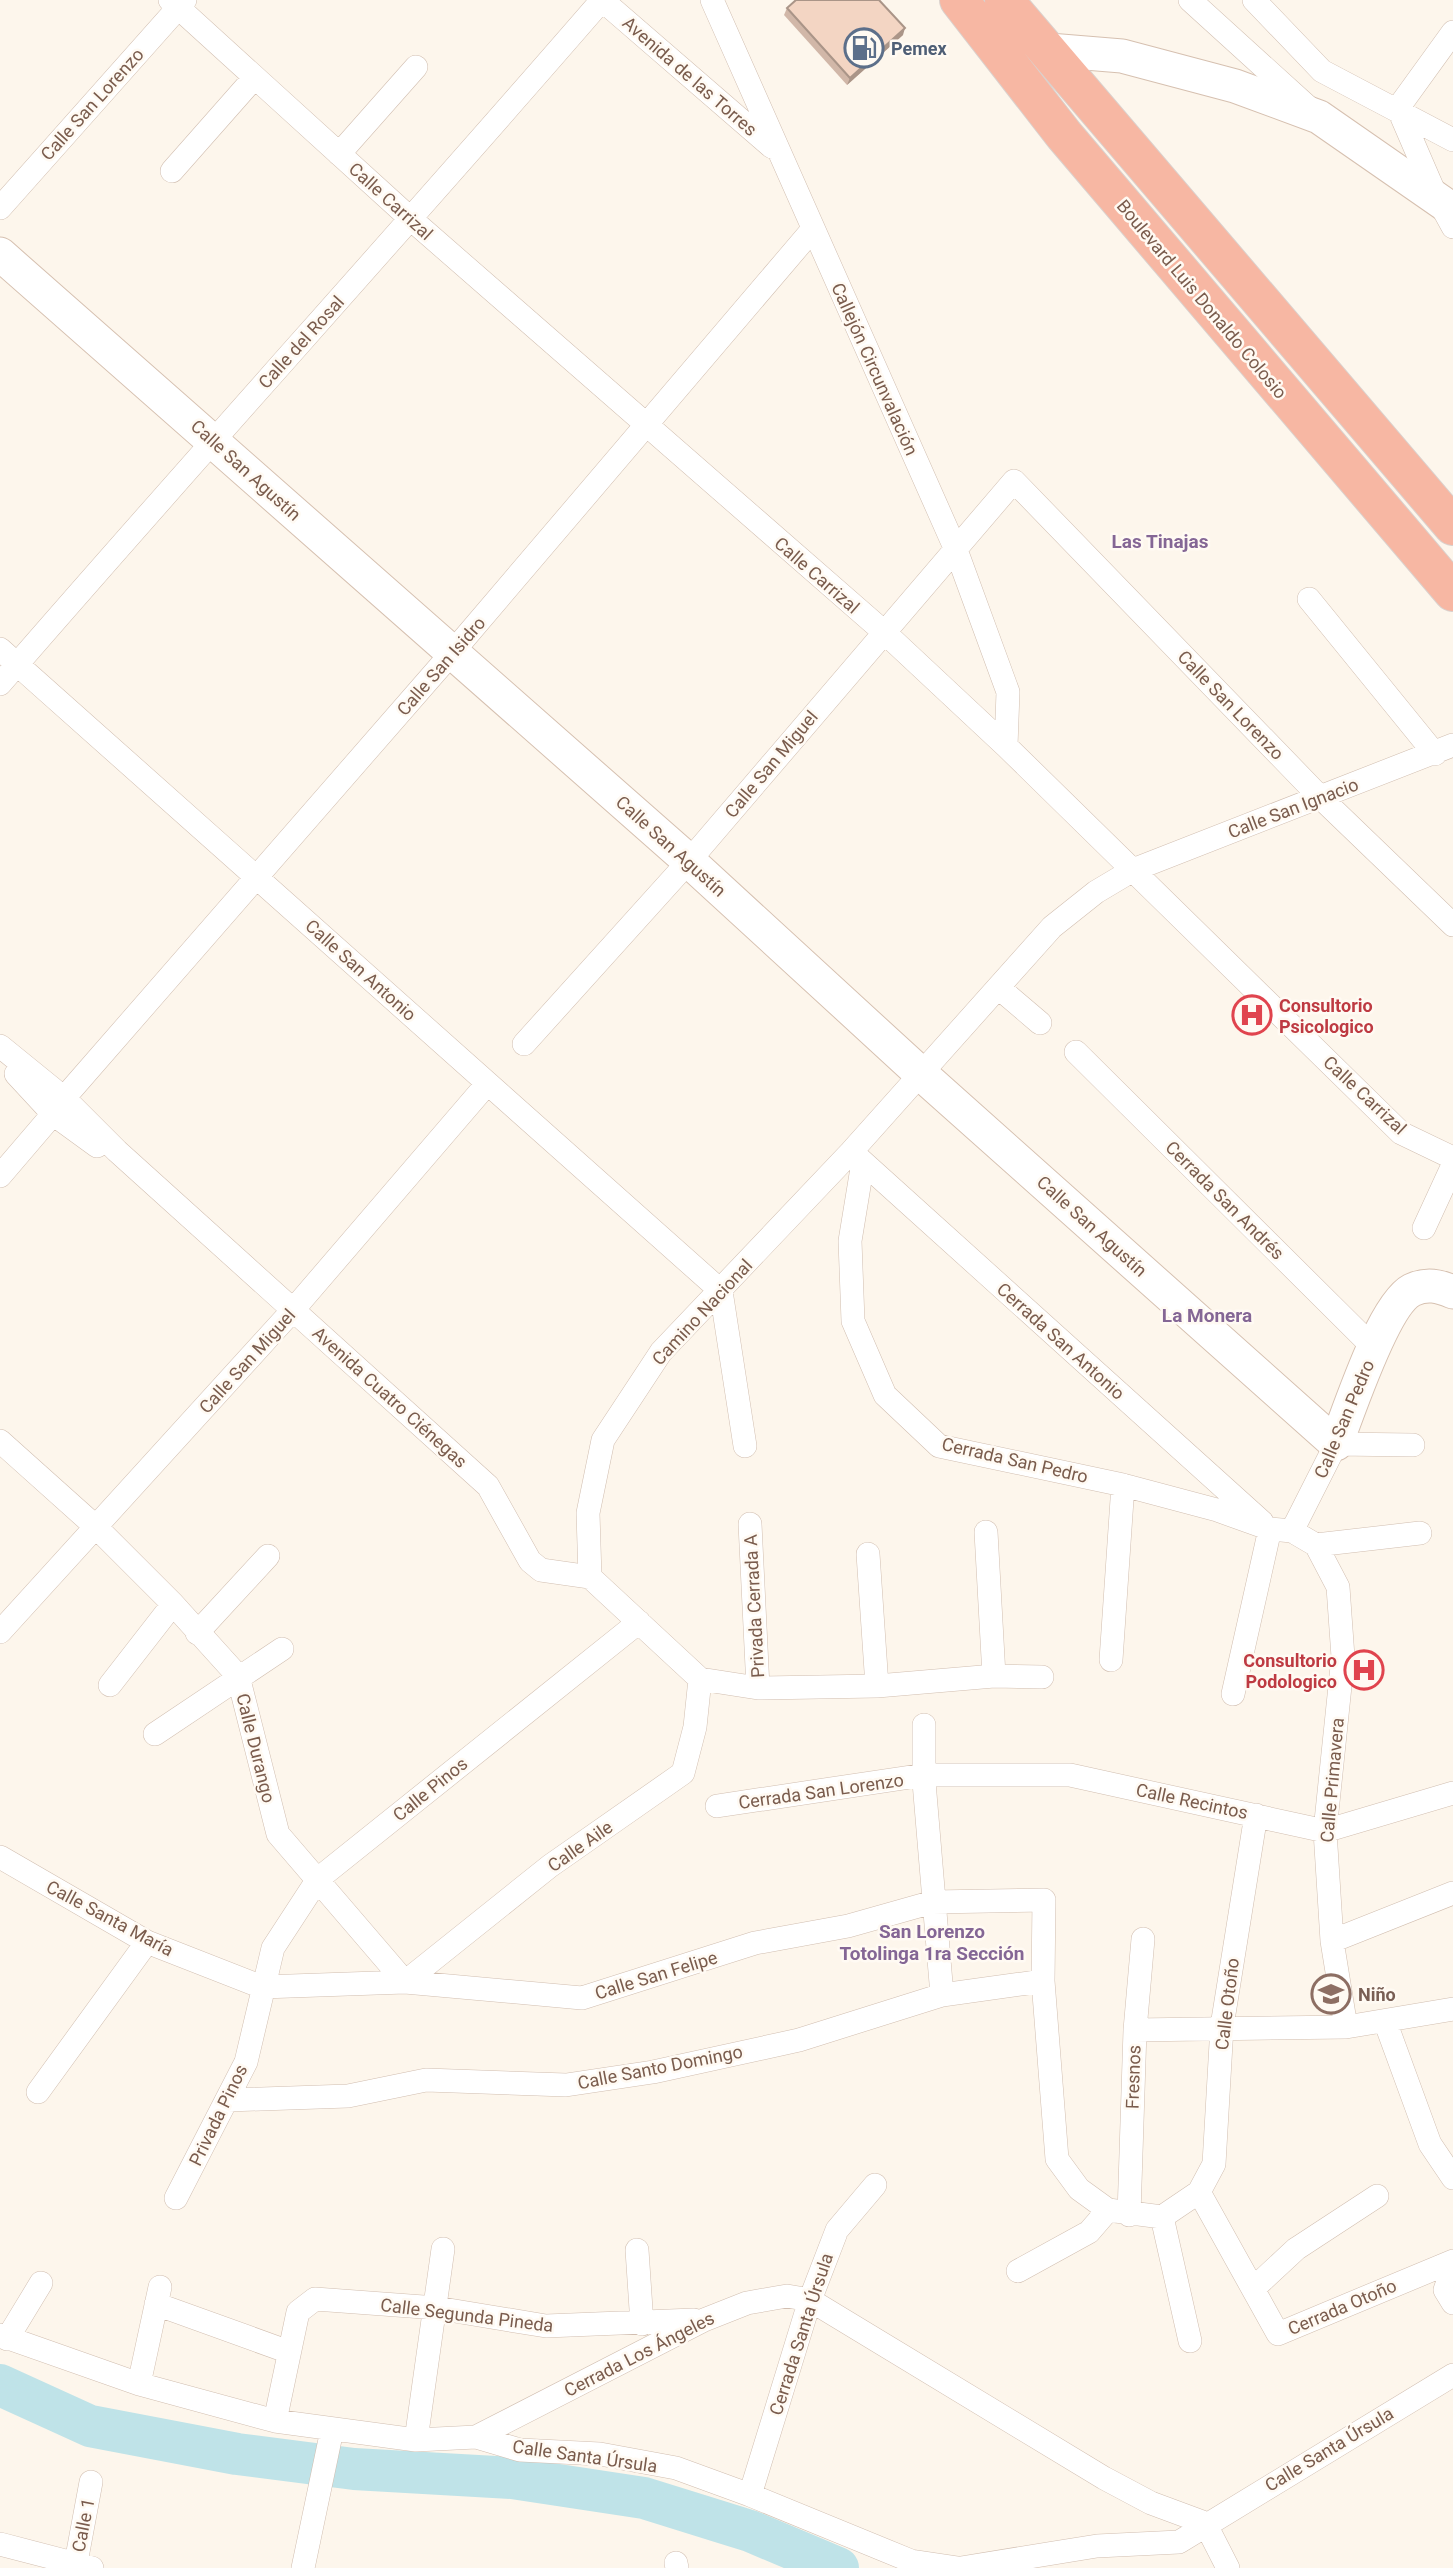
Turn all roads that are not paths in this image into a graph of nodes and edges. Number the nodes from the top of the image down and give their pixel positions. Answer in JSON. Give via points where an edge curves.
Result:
{"nodes":[{"id":1,"x":602,"y":0,"type":"edge"},
{"id":2,"x":712,"y":0,"type":"edge"},
{"id":3,"x":958,"y":0,"type":"edge"},
{"id":4,"x":1004,"y":0,"type":"edge"},
{"id":5,"x":1190,"y":0,"type":"edge"},
{"id":6,"x":178,"y":2,"type":"edge"},
{"id":7,"x":1260,"y":2,"type":"edge"},
{"id":8,"x":1453,"y":32,"type":"edge"},
{"id":9,"x":1049,"y":50,"type":"junction"},
{"id":10,"x":416,"y":67,"type":"dead end"},
{"id":11,"x":254,"y":78,"type":"junction"},
{"id":12,"x":1398,"y":108,"type":"junction"},
{"id":13,"x":1319,"y":117,"type":"junction"},
{"id":14,"x":1453,"y":139,"type":"edge"},
{"id":15,"x":778,"y":152,"type":"junction"},
{"id":16,"x":339,"y":154,"type":"junction"},
{"id":17,"x":172,"y":171,"type":"dead end"},
{"id":18,"x":1444,"y":203,"type":"edge"},
{"id":19,"x":0,"y":208,"type":"edge"},
{"id":20,"x":412,"y":220,"type":"junction"},
{"id":21,"x":1453,"y":227,"type":"edge"},
{"id":22,"x":813,"y":229,"type":"junction"},
{"id":23,"x":0,"y":254,"type":"edge"},
{"id":24,"x":645,"y":426,"type":"junction"},
{"id":25,"x":213,"y":440,"type":"junction"},
{"id":26,"x":1014,"y":481,"type":"joint"},
{"id":27,"x":1453,"y":526,"type":"edge"},
{"id":28,"x":956,"y":550,"type":"junction"},
{"id":29,"x":1453,"y":592,"type":"edge"},
{"id":30,"x":1309,"y":599,"type":"dead end"},
{"id":31,"x":884,"y":632,"type":"junction"},
{"id":32,"x":451,"y":654,"type":"junction"},
{"id":33,"x":9,"y":657,"type":"edge"},
{"id":34,"x":0,"y":684,"type":"edge"},
{"id":35,"x":1006,"y":746,"type":"junction"},
{"id":36,"x":1444,"y":750,"type":"edge"},
{"id":37,"x":1320,"y":797,"type":"junction"},
{"id":38,"x":689,"y":861,"type":"junction"},
{"id":39,"x":1133,"y":870,"type":"junction"},
{"id":40,"x":258,"y":875,"type":"junction"},
{"id":41,"x":1453,"y":925,"type":"edge"},
{"id":42,"x":999,"y":988,"type":"junction"},
{"id":43,"x":1040,"y":1023,"type":"dead end"},
{"id":44,"x":524,"y":1044,"type":"dead end"},
{"id":45,"x":0,"y":1049,"type":"edge"},
{"id":46,"x":1076,"y":1052,"type":"dead end"},
{"id":47,"x":920,"y":1073,"type":"junction"},
{"id":48,"x":487,"y":1084,"type":"junction"},
{"id":49,"x":58,"y":1106,"type":"junction"},
{"id":50,"x":857,"y":1157,"type":"junction"},
{"id":51,"x":1453,"y":1158,"type":"edge"},
{"id":52,"x":1453,"y":1165,"type":"edge"},
{"id":53,"x":0,"y":1176,"type":"edge"},
{"id":54,"x":1424,"y":1228,"type":"dead end"},
{"id":55,"x":721,"y":1292,"type":"junction"},
{"id":56,"x":1453,"y":1292,"type":"edge"},
{"id":57,"x":293,"y":1310,"type":"junction"},
{"id":58,"x":1374,"y":1348,"type":"junction"},
{"id":59,"x":0,"y":1441,"type":"edge"},
{"id":60,"x":1336,"y":1444,"type":"junction"},
{"id":61,"x":745,"y":1446,"type":"dead end"},
{"id":62,"x":1413,"y":1446,"type":"dead end"},
{"id":63,"x":1123,"y":1485,"type":"junction"},
{"id":64,"x":750,"y":1524,"type":"dead end"},
{"id":65,"x":96,"y":1527,"type":"junction"},
{"id":66,"x":1281,"y":1530,"type":"junction"},
{"id":67,"x":986,"y":1532,"type":"dead end"},
{"id":68,"x":1420,"y":1533,"type":"dead end"},
{"id":69,"x":1316,"y":1545,"type":"junction"},
{"id":70,"x":868,"y":1554,"type":"dead end"},
{"id":71,"x":268,"y":1556,"type":"dead end"},
{"id":72,"x":590,"y":1577,"type":"junction"},
{"id":73,"x":173,"y":1604,"type":"junction"},
{"id":74,"x":639,"y":1622,"type":"junction"},
{"id":75,"x":0,"y":1632,"type":"edge"},
{"id":76,"x":197,"y":1633,"type":"junction"},
{"id":77,"x":282,"y":1649,"type":"dead end"},
{"id":78,"x":1111,"y":1660,"type":"dead end"},
{"id":79,"x":238,"y":1676,"type":"junction"},
{"id":80,"x":994,"y":1676,"type":"junction"},
{"id":81,"x":1042,"y":1676,"type":"dead end"},
{"id":82,"x":700,"y":1679,"type":"junction"},
{"id":83,"x":110,"y":1685,"type":"dead end"},
{"id":84,"x":877,"y":1686,"type":"junction"},
{"id":85,"x":758,"y":1688,"type":"junction"},
{"id":86,"x":1233,"y":1694,"type":"dead end"},
{"id":87,"x":924,"y":1726,"type":"dead end"},
{"id":88,"x":155,"y":1734,"type":"dead end"},
{"id":89,"x":924,"y":1775,"type":"junction"},
{"id":90,"x":1453,"y":1793,"type":"edge"},
{"id":91,"x":718,"y":1806,"type":"dead end"},
{"id":92,"x":1256,"y":1815,"type":"junction"},
{"id":93,"x":1325,"y":1831,"type":"junction"},
{"id":94,"x":3,"y":1865,"type":"edge"},
{"id":95,"x":318,"y":1879,"type":"junction"},
{"id":96,"x":1453,"y":1892,"type":"edge"},
{"id":97,"x":933,"y":1902,"type":"junction"},
{"id":98,"x":1143,"y":1939,"type":"dead end"},
{"id":99,"x":147,"y":1941,"type":"junction"},
{"id":100,"x":1332,"y":1941,"type":"junction"},
{"id":101,"x":1043,"y":1981,"type":"junction"},
{"id":102,"x":405,"y":1982,"type":"junction"},
{"id":103,"x":261,"y":1987,"type":"junction"},
{"id":104,"x":942,"y":1995,"type":"junction"},
{"id":105,"x":1453,"y":2009,"type":"edge"},
{"id":106,"x":1385,"y":2021,"type":"junction"},
{"id":107,"x":1222,"y":2026,"type":"junction"},
{"id":108,"x":1346,"y":2027,"type":"junction"},
{"id":109,"x":1135,"y":2030,"type":"junction"},
{"id":110,"x":38,"y":2092,"type":"dead end"},
{"id":111,"x":228,"y":2100,"type":"junction"},
{"id":112,"x":1453,"y":2178,"type":"edge"},
{"id":113,"x":874,"y":2185,"type":"dead end"},
{"id":114,"x":1199,"y":2192,"type":"junction"},
{"id":115,"x":1377,"y":2196,"type":"dead end"},
{"id":116,"x":176,"y":2198,"type":"dead end"},
{"id":117,"x":1118,"y":2212,"type":"junction"},
{"id":118,"x":1162,"y":2217,"type":"junction"},
{"id":119,"x":443,"y":2249,"type":"dead end"},
{"id":120,"x":637,"y":2250,"type":"dead end"},
{"id":121,"x":1453,"y":2261,"type":"edge"},
{"id":122,"x":1453,"y":2267,"type":"edge"},
{"id":123,"x":1018,"y":2271,"type":"dead end"},
{"id":124,"x":41,"y":2283,"type":"dead end"},
{"id":125,"x":1253,"y":2289,"type":"junction"},
{"id":126,"x":810,"y":2300,"type":"junction"},
{"id":127,"x":1453,"y":2303,"type":"edge"},
{"id":128,"x":437,"y":2308,"type":"junction"},
{"id":129,"x":704,"y":2320,"type":"junction"},
{"id":130,"x":642,"y":2324,"type":"junction"},
{"id":131,"x":4,"y":2337,"type":"edge"},
{"id":132,"x":1190,"y":2341,"type":"dead end"},
{"id":133,"x":287,"y":2362,"type":"junction"},
{"id":134,"x":1453,"y":2375,"type":"edge"},
{"id":135,"x":139,"y":2384,"type":"junction"},
{"id":136,"x":275,"y":2421,"type":"junction"},
{"id":137,"x":332,"y":2430,"type":"junction"},
{"id":138,"x":476,"y":2437,"type":"junction"},
{"id":139,"x":416,"y":2440,"type":"junction"},
{"id":140,"x":92,"y":2482,"type":"dead end"},
{"id":141,"x":750,"y":2495,"type":"junction"},
{"id":142,"x":1205,"y":2523,"type":"junction"},
{"id":143,"x":0,"y":2544,"type":"edge"},
{"id":144,"x":81,"y":2567,"type":"edge"},
{"id":145,"x":303,"y":2568,"type":"edge"},
{"id":146,"x":959,"y":2568,"type":"edge"},
{"id":147,"x":1228,"y":2568,"type":"edge"}],
"edges":[{"from":1,"to":15,"type":"street","name":"Avenida de las Torres"},
{"from":1,"to":20,"type":"street","name":"Calle del Rosal"},
{"from":2,"to":15,"type":"street","name":"Callejón Circunvalación"},
{"from":3,"to":29,"type":"highway","name":"Boulevard Luis Donaldo Colosio","via":[[1064,135]]},
{"from":4,"to":9,"type":"highway"},
{"from":5,"to":13,"type":"street"},
{"from":6,"to":11,"type":"street","name":"Calle Carrizal"},
{"from":6,"to":19,"type":"street","name":"Calle San Lorenzo"},
{"from":7,"to":12,"type":"street","via":[[1322,71]]},
{"from":8,"to":12,"type":"street"},
{"from":9,"to":13,"type":"street","via":[[1122,56],[1235,86]]},
{"from":9,"to":27,"type":"highway"},
{"from":10,"to":16,"type":"street"},
{"from":11,"to":16,"type":"street","name":"Calle Carrizal"},
{"from":11,"to":17,"type":"street"},
{"from":12,"to":14,"type":"street"},
{"from":12,"to":18,"type":"street"},
{"from":13,"to":18,"type":"street"},
{"from":15,"to":22,"type":"street","name":"Callejón Circunvalación"},
{"from":16,"to":20,"type":"street","name":"Calle Carrizal"},
{"from":18,"to":21,"type":"street"},
{"from":20,"to":24,"type":"street","name":"Calle Carrizal"},
{"from":20,"to":25,"type":"street","name":"Calle del Rosal"},
{"from":22,"to":24,"type":"street","name":"Calle San Isidro"},
{"from":22,"to":28,"type":"street","name":"Callejón Circunvalación"},
{"from":23,"to":25,"type":"street","name":"Calle San Agustín"},
{"from":24,"to":31,"type":"street","name":"Calle Carrizal"},
{"from":24,"to":32,"type":"street","name":"Calle San Isidro"},
{"from":25,"to":32,"type":"street","name":"Calle San Agustín"},
{"from":25,"to":33,"type":"street","name":"Calle del Rosal"},
{"from":26,"to":28,"type":"street","name":"Calle San Miguel"},
{"from":26,"to":37,"type":"street","name":"Calle San Lorenzo"},
{"from":28,"to":31,"type":"street","name":"Calle San Miguel"},
{"from":28,"to":35,"type":"street","name":"Callejón Circunvalación","via":[[1008,692]]},
{"from":30,"to":36,"type":"street"},
{"from":31,"to":35,"type":"street","name":"Calle Carrizal"},
{"from":31,"to":38,"type":"street","name":"Calle San Miguel"},
{"from":32,"to":38,"type":"street","name":"Calle San Agustín"},
{"from":32,"to":40,"type":"street","name":"Calle San Isidro"},
{"from":33,"to":34,"type":"street","name":"Calle del Rosal"},
{"from":33,"to":40,"type":"street","name":"Calle San Antonio"},
{"from":35,"to":39,"type":"street","name":"Calle Carrizal"},
{"from":36,"to":37,"type":"street","name":"Calle San Ignacio"},
{"from":37,"to":39,"type":"street","name":"Calle San Ignacio"},
{"from":37,"to":41,"type":"street","name":"Calle San Lorenzo"},
{"from":38,"to":44,"type":"street","name":"Calle San Miguel"},
{"from":38,"to":47,"type":"street","name":"Calle San Agustín"},
{"from":39,"to":42,"type":"street","name":"Camino Nacional","via":[[1052,927]]},
{"from":39,"to":51,"type":"street","name":"Calle Carrizal","via":[[1401,1133]]},
{"from":40,"to":48,"type":"street","name":"Calle San Antonio"},
{"from":40,"to":49,"type":"street","name":"Calle San Isidro"},
{"from":42,"to":43,"type":"street"},
{"from":42,"to":47,"type":"street","name":"Camino Nacional"},
{"from":45,"to":49,"type":"street","name":"Avenida Cuatro Ciénegas"},
{"from":46,"to":58,"type":"street","name":"Cerrada San Andrés"},
{"from":47,"to":50,"type":"street","name":"Camino Nacional"},
{"from":47,"to":60,"type":"street","name":"Calle San Agustín"},
{"from":48,"to":55,"type":"street","name":"Calle San Antonio"},
{"from":48,"to":57,"type":"street","name":"Calle San Miguel"},
{"from":49,"to":53,"type":"street","name":"Calle San Isidro"},
{"from":49,"to":57,"type":"street","name":"Avenida Cuatro Ciénegas","via":[[117,1151]]},
{"from":50,"to":55,"type":"street","name":"Camino Nacional"},
{"from":50,"to":63,"type":"street","name":"Cerrada San Pedro","via":[[850,1241],[853,1321],[885,1395],[939,1446]]},
{"from":50,"to":66,"type":"street","name":"Cerrada San Antonio"},
{"from":52,"to":54,"type":"street"},
{"from":55,"to":61,"type":"street"},
{"from":55,"to":72,"type":"street","name":"Camino Nacional","via":[[661,1352],[603,1440],[588,1513]]},
{"from":56,"to":58,"type":"street","name":"Calle San Pedro","via":[[1437,1285],[1412,1290],[1395,1307]]},
{"from":57,"to":65,"type":"street","name":"Calle San Miguel"},
{"from":57,"to":72,"type":"street","name":"Avenida Cuatro Ciénegas","via":[[488,1486],[530,1561],[541,1570]]},
{"from":58,"to":60,"type":"street","name":"Calle San Pedro"},
{"from":59,"to":65,"type":"street","name":"Calle Durango"},
{"from":60,"to":62,"type":"street"},
{"from":60,"to":66,"type":"street","name":"Calle San Pedro"},
{"from":63,"to":66,"type":"street","name":"Cerrada San Pedro"},
{"from":63,"to":78,"type":"street"},
{"from":64,"to":85,"type":"street","name":"Privada Cerrada A"},
{"from":65,"to":73,"type":"street","name":"Calle Durango"},
{"from":65,"to":75,"type":"street","name":"Calle San Miguel"},
{"from":66,"to":69,"type":"street"},
{"from":66,"to":86,"type":"street","name":"Calle San Pedro"},
{"from":67,"to":80,"type":"street"},
{"from":68,"to":69,"type":"street"},
{"from":69,"to":93,"type":"street","name":"Calle Primavera","via":[[1338,1587],[1343,1657]]},
{"from":70,"to":84,"type":"street"},
{"from":71,"to":76,"type":"street"},
{"from":72,"to":74,"type":"street"},
{"from":73,"to":76,"type":"street","name":"Calle Durango"},
{"from":73,"to":83,"type":"street"},
{"from":74,"to":82,"type":"street"},
{"from":74,"to":95,"type":"street","name":"Calle Pinos"},
{"from":76,"to":79,"type":"street","name":"Calle Durango"},
{"from":77,"to":79,"type":"street"},
{"from":79,"to":88,"type":"street"},
{"from":79,"to":95,"type":"street","name":"Calle Durango","via":[[278,1834]]},
{"from":80,"to":81,"type":"street"},
{"from":80,"to":84,"type":"street"},
{"from":82,"to":85,"type":"street"},
{"from":82,"to":102,"type":"street","name":"Calle Aile","via":[[695,1727],[683,1773],[550,1866]]},
{"from":84,"to":85,"type":"street"},
{"from":87,"to":89,"type":"street"},
{"from":89,"to":91,"type":"street","name":"Cerrada San Lorenzo"},
{"from":89,"to":92,"type":"street","name":"Calle Recintos","via":[[1070,1775]]},
{"from":89,"to":97,"type":"street"},
{"from":90,"to":93,"type":"street","name":"Calle Recintos"},
{"from":92,"to":93,"type":"street","name":"Calle Recintos"},
{"from":92,"to":107,"type":"street","name":"Calle Otoño"},
{"from":93,"to":100,"type":"street","name":"Calle Primavera"},
{"from":94,"to":99,"type":"street","name":"Calle Santa María"},
{"from":95,"to":102,"type":"street","name":"Calle Durango"},
{"from":95,"to":103,"type":"street","name":"Calle Pinos","via":[[273,1948]]},
{"from":96,"to":100,"type":"street"},
{"from":97,"to":101,"type":"street","name":"Calle San Felipe","via":[[1044,1900]]},
{"from":97,"to":102,"type":"street","name":"Calle San Felipe","via":[[848,1926],[755,1943],[582,1998]]},
{"from":97,"to":104,"type":"street"},
{"from":98,"to":109,"type":"street","name":"Fresnos"},
{"from":99,"to":103,"type":"street","name":"Calle Santa María"},
{"from":99,"to":110,"type":"street"},
{"from":100,"to":108,"type":"street","name":"Calle Primavera"},
{"from":101,"to":104,"type":"street","name":"Calle Santo Domingo"},
{"from":101,"to":117,"type":"street","via":[[1057,2160],[1079,2189]]},
{"from":102,"to":103,"type":"street","name":"Calle San Felipe"},
{"from":103,"to":111,"type":"street","name":"Privada Pinos","via":[[246,2062]]},
{"from":104,"to":111,"type":"street","name":"Calle Santo Domingo","via":[[799,2040],[566,2085],[426,2080],[348,2096]]},
{"from":105,"to":106,"type":"street"},
{"from":106,"to":108,"type":"street"},
{"from":106,"to":112,"type":"street","via":[[1430,2144]]},
{"from":107,"to":108,"type":"street"},
{"from":107,"to":109,"type":"street"},
{"from":107,"to":114,"type":"street","name":"Calle Otoño","via":[[1214,2164]]},
{"from":109,"to":117,"type":"street","name":"Fresnos"},
{"from":111,"to":116,"type":"street","name":"Privada Pinos"},
{"from":113,"to":126,"type":"street","name":"Cerrada Santa Úrsula","via":[[837,2230]]},
{"from":114,"to":118,"type":"street"},
{"from":114,"to":125,"type":"street","name":"Cerrada Otoño"},
{"from":115,"to":125,"type":"street","via":[[1296,2249]]},
{"from":117,"to":118,"type":"street"},
{"from":117,"to":123,"type":"street"},
{"from":118,"to":132,"type":"street"},
{"from":119,"to":128,"type":"street"},
{"from":120,"to":130,"type":"street"},
{"from":121,"to":125,"type":"street","name":"Cerrada Otoño","via":[[1278,2334]]},
{"from":122,"to":127,"type":"street","via":[[1445,2290]]},
{"from":124,"to":131,"type":"street"},
{"from":126,"to":129,"type":"street","name":"Cerrada Los Ángeles","via":[[787,2296],[747,2303]]},
{"from":126,"to":141,"type":"street","name":"Cerrada Santa Úrsula"},
{"from":126,"to":142,"type":"street","via":[[1104,2478],[1151,2504]]},
{"from":128,"to":130,"type":"street","name":"Calle Segunda Pineda","via":[[546,2326]]},
{"from":128,"to":133,"type":"street","name":"Calle Segunda Pineda","via":[[315,2298],[298,2312]]},
{"from":128,"to":139,"type":"street"},
{"from":129,"to":130,"type":"street","name":"Calle Segunda Pineda"},
{"from":129,"to":138,"type":"street","name":"Cerrada Los Ángeles"},
{"from":131,"to":135,"type":"street","name":"Calle Santa Úrsula"},
{"from":133,"to":135,"type":"street","via":[[158,2295]]},
{"from":133,"to":136,"type":"street"},
{"from":134,"to":142,"type":"street","name":"Calle Santa Úrsula"},
{"from":135,"to":136,"type":"street","name":"Calle Santa Úrsula"},
{"from":136,"to":137,"type":"street","name":"Calle Santa Úrsula"},
{"from":137,"to":139,"type":"street","name":"Calle Santa Úrsula"},
{"from":137,"to":145,"type":"street"},
{"from":138,"to":139,"type":"street","name":"Calle Santa Úrsula"},
{"from":138,"to":141,"type":"street","name":"Calle Santa Úrsula","via":[[520,2450],[600,2455],[676,2469]]},
{"from":140,"to":144,"type":"street","name":"Calle 1"},
{"from":141,"to":146,"type":"street","name":"Calle Santa Úrsula","via":[[911,2561]]},
{"from":142,"to":146,"type":"street","name":"Calle Santa Úrsula","via":[[1179,2542],[1059,2552]]},
{"from":142,"to":147,"type":"street"},
{"from":143,"to":144,"type":"street"}]}
